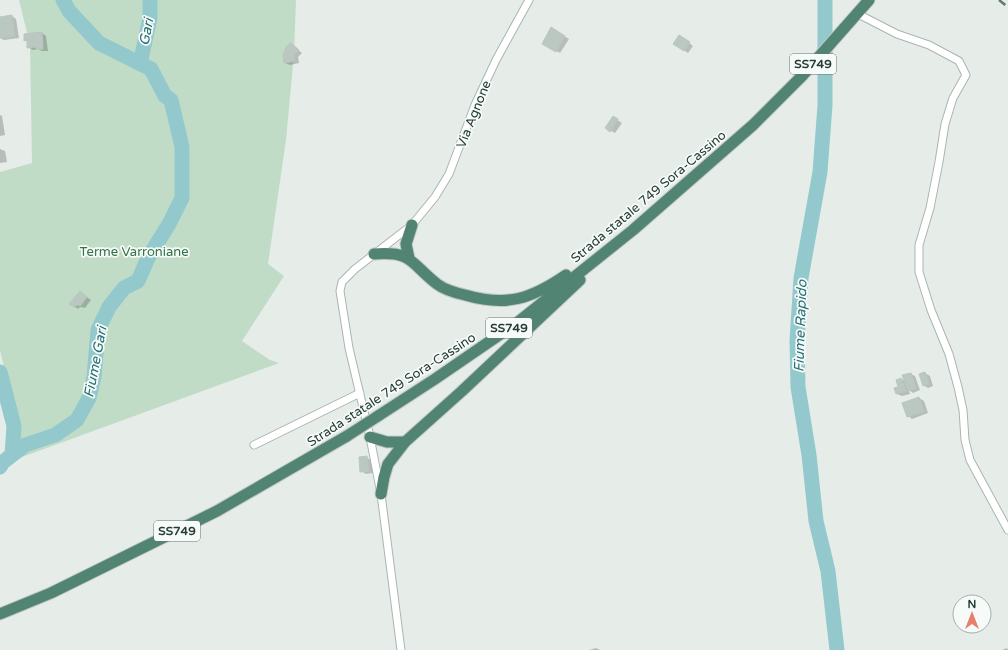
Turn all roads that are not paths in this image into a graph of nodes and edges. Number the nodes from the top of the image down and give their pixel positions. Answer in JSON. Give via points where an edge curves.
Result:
{"nodes":[{"id":1,"x":529,"y":0,"type":"edge"},
{"id":2,"x":869,"y":0,"type":"edge"},
{"id":3,"x":858,"y":14,"type":"junction"},
{"id":4,"x":412,"y":225,"type":"junction"},
{"id":5,"x":633,"y":230,"type":"junction"},
{"id":6,"x":374,"y":254,"type":"junction"},
{"id":7,"x":409,"y":258,"type":"junction"},
{"id":8,"x":360,"y":393,"type":"junction"},
{"id":9,"x":370,"y":437,"type":"junction"},
{"id":10,"x":405,"y":442,"type":"junction"},
{"id":11,"x":254,"y":444,"type":"dead end"},
{"id":12,"x":381,"y":494,"type":"junction"},
{"id":13,"x":1008,"y":530,"type":"edge"},
{"id":14,"x":0,"y":614,"type":"edge"},
{"id":15,"x":401,"y":650,"type":"edge"}],
"edges":[{"from":1,"to":4,"type":"street","name":"Via Agnone","via":[[475,105],[449,174],[435,197]]},
{"from":2,"to":3,"type":"highway","name":"Strada statale 749 Sora-Cassino","number":"SS749"},
{"from":3,"to":5,"type":"highway","name":"Strada statale 749 Sora-Cassino","number":"SS749","via":[[754,125]]},
{"from":3,"to":13,"type":"street","via":[[959,61],[966,75],[953,98],[945,124],[930,208],[919,245],[919,272],[949,354],[958,387],[963,410],[964,440],[970,460]]},
{"from":4,"to":6,"type":"street","name":"Via Agnone"},
{"from":4,"to":7,"type":"highway","via":[[406,244]]},
{"from":5,"to":7,"type":"highway","via":[[550,286],[527,297],[499,302],[456,293],[438,285]]},
{"from":5,"to":10,"type":"highway"},
{"from":5,"to":14,"type":"highway","name":"Strada statale 749 Sora-Cassino","number":"SS749","bridge":true,"via":[[518,322],[347,436],[217,511],[51,593]]},
{"from":6,"to":7,"type":"highway","via":[[396,254]]},
{"from":6,"to":8,"type":"street","name":"Via Agnone","via":[[342,282],[340,291],[349,348]]},
{"from":8,"to":9,"type":"street","name":"Via Agnone"},
{"from":8,"to":11,"type":"street"},
{"from":9,"to":10,"type":"highway","via":[[387,442]]},
{"from":9,"to":12,"type":"street","name":"Via Agnone"},
{"from":10,"to":12,"type":"highway","via":[[388,464]]},
{"from":12,"to":15,"type":"street","name":"Via Agnone"}]}
